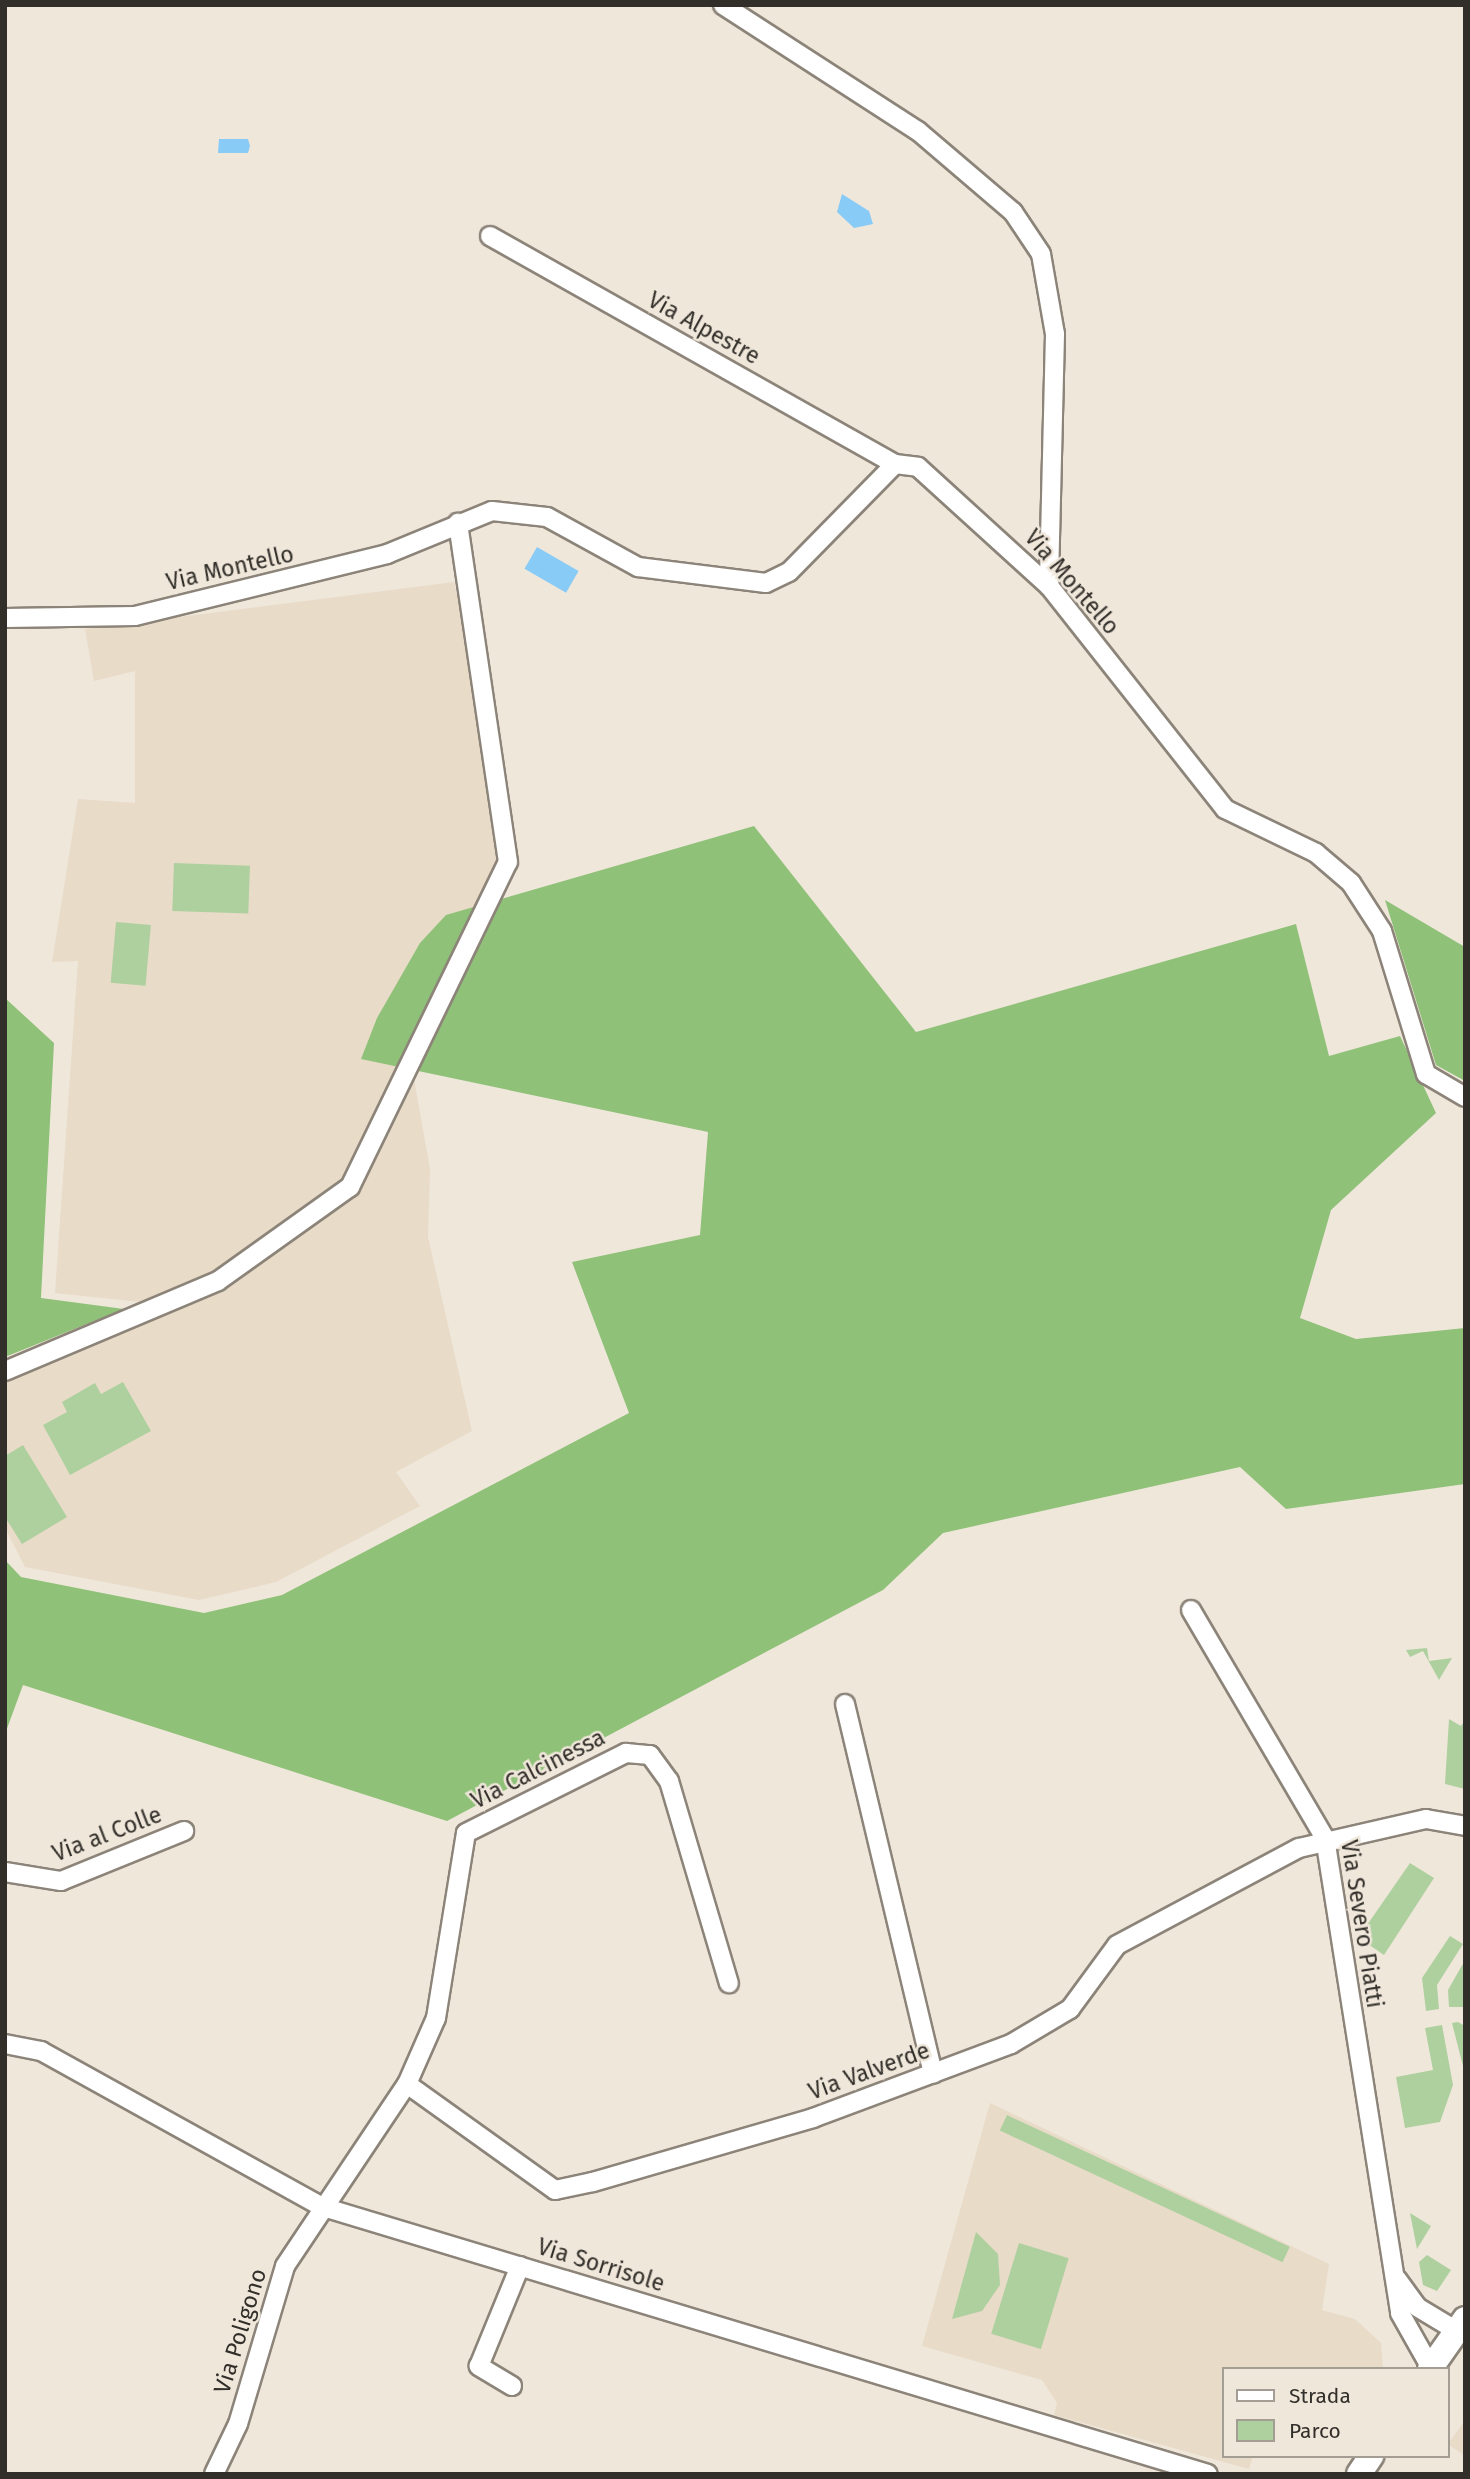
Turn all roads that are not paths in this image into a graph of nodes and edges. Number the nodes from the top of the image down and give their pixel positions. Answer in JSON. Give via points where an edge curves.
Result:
{"nodes":[{"id":1,"x":723,"y":5,"type":"edge"},
{"id":2,"x":489,"y":236,"type":"dead end"},
{"id":3,"x":895,"y":464,"type":"junction"},
{"id":4,"x":458,"y":523,"type":"junction"},
{"id":5,"x":1049,"y":586,"type":"junction"},
{"id":6,"x":5,"y":618,"type":"edge"},
{"id":7,"x":1465,"y":1097,"type":"edge"},
{"id":8,"x":5,"y":1370,"type":"edge"},
{"id":9,"x":1191,"y":1610,"type":"dead end"},
{"id":10,"x":845,"y":1704,"type":"dead end"},
{"id":11,"x":1465,"y":1826,"type":"edge"},
{"id":12,"x":184,"y":1831,"type":"dead end"},
{"id":13,"x":1325,"y":1838,"type":"junction"},
{"id":14,"x":5,"y":1872,"type":"edge"},
{"id":15,"x":729,"y":1983,"type":"dead end"},
{"id":16,"x":5,"y":2044,"type":"edge"},
{"id":17,"x":933,"y":2074,"type":"junction"},
{"id":18,"x":407,"y":2084,"type":"junction"},
{"id":19,"x":323,"y":2207,"type":"junction"},
{"id":20,"x":520,"y":2266,"type":"junction"},
{"id":21,"x":1397,"y":2279,"type":"junction"},
{"id":22,"x":1461,"y":2325,"type":"edge"},
{"id":23,"x":1430,"y":2367,"type":"edge"},
{"id":24,"x":1432,"y":2367,"type":"edge"},
{"id":25,"x":512,"y":2386,"type":"dead end"},
{"id":26,"x":1370,"y":2458,"type":"edge"},
{"id":27,"x":214,"y":2474,"type":"edge"},
{"id":28,"x":1208,"y":2474,"type":"edge"},
{"id":29,"x":1359,"y":2474,"type":"edge"}],
"edges":[{"from":1,"to":5,"type":"street","via":[[918,131],[1013,212],[1041,254],[1055,334]]},
{"from":2,"to":3,"type":"street","name":"Via Alpestre"},
{"from":3,"to":4,"type":"street","name":"Via Montello","via":[[789,572],[766,583],[638,566],[547,517],[520,510],[492,511]]},
{"from":3,"to":5,"type":"street","name":"Via Montello","via":[[926,471]]},
{"from":4,"to":6,"type":"street","name":"Via Montello","via":[[387,554],[135,616]]},
{"from":4,"to":8,"type":"street","via":[[469,570],[508,862],[350,1188],[340,1205],[218,1281]]},
{"from":5,"to":7,"type":"street","name":"Via Montello","via":[[1225,809],[1316,853],[1351,883],[1382,931],[1426,1074]]},
{"from":9,"to":13,"type":"street","name":"Via Severo Piatti"},
{"from":10,"to":17,"type":"street"},
{"from":11,"to":13,"type":"street","name":"Via Valverde","via":[[1426,1819]]},
{"from":12,"to":14,"type":"street","name":"Via al Colle","via":[[61,1881]]},
{"from":13,"to":17,"type":"street","name":"Via Valverde","via":[[1117,1945],[1070,2009],[1043,2028]]},
{"from":13,"to":21,"type":"street","name":"Via Severo Piatti"},
{"from":15,"to":18,"type":"street","name":"Via Calcinessa","via":[[669,1782],[650,1755],[626,1753],[466,1833],[436,2018]]},
{"from":16,"to":19,"type":"street","name":"Via Sorrisole","via":[[41,2051]]},
{"from":17,"to":18,"type":"street","name":"Via Valverde","via":[[813,2118],[555,2190]]},
{"from":18,"to":19,"type":"street"},
{"from":19,"to":20,"type":"street","name":"Via Sorrisole"},
{"from":19,"to":27,"type":"street","name":"Via Poligono","via":[[271,2297],[238,2424]]},
{"from":20,"to":25,"type":"street","via":[[480,2366]]},
{"from":20,"to":28,"type":"street","name":"Via Sorrisole"},
{"from":21,"to":22,"type":"street","name":"Via Severo Piatti","via":[[1418,2307]]},
{"from":21,"to":23,"type":"street","name":"Via Severo Piatti","via":[[1405,2328]]},
{"from":22,"to":24,"type":"main road"},
{"from":26,"to":29,"type":"main road"}]}
